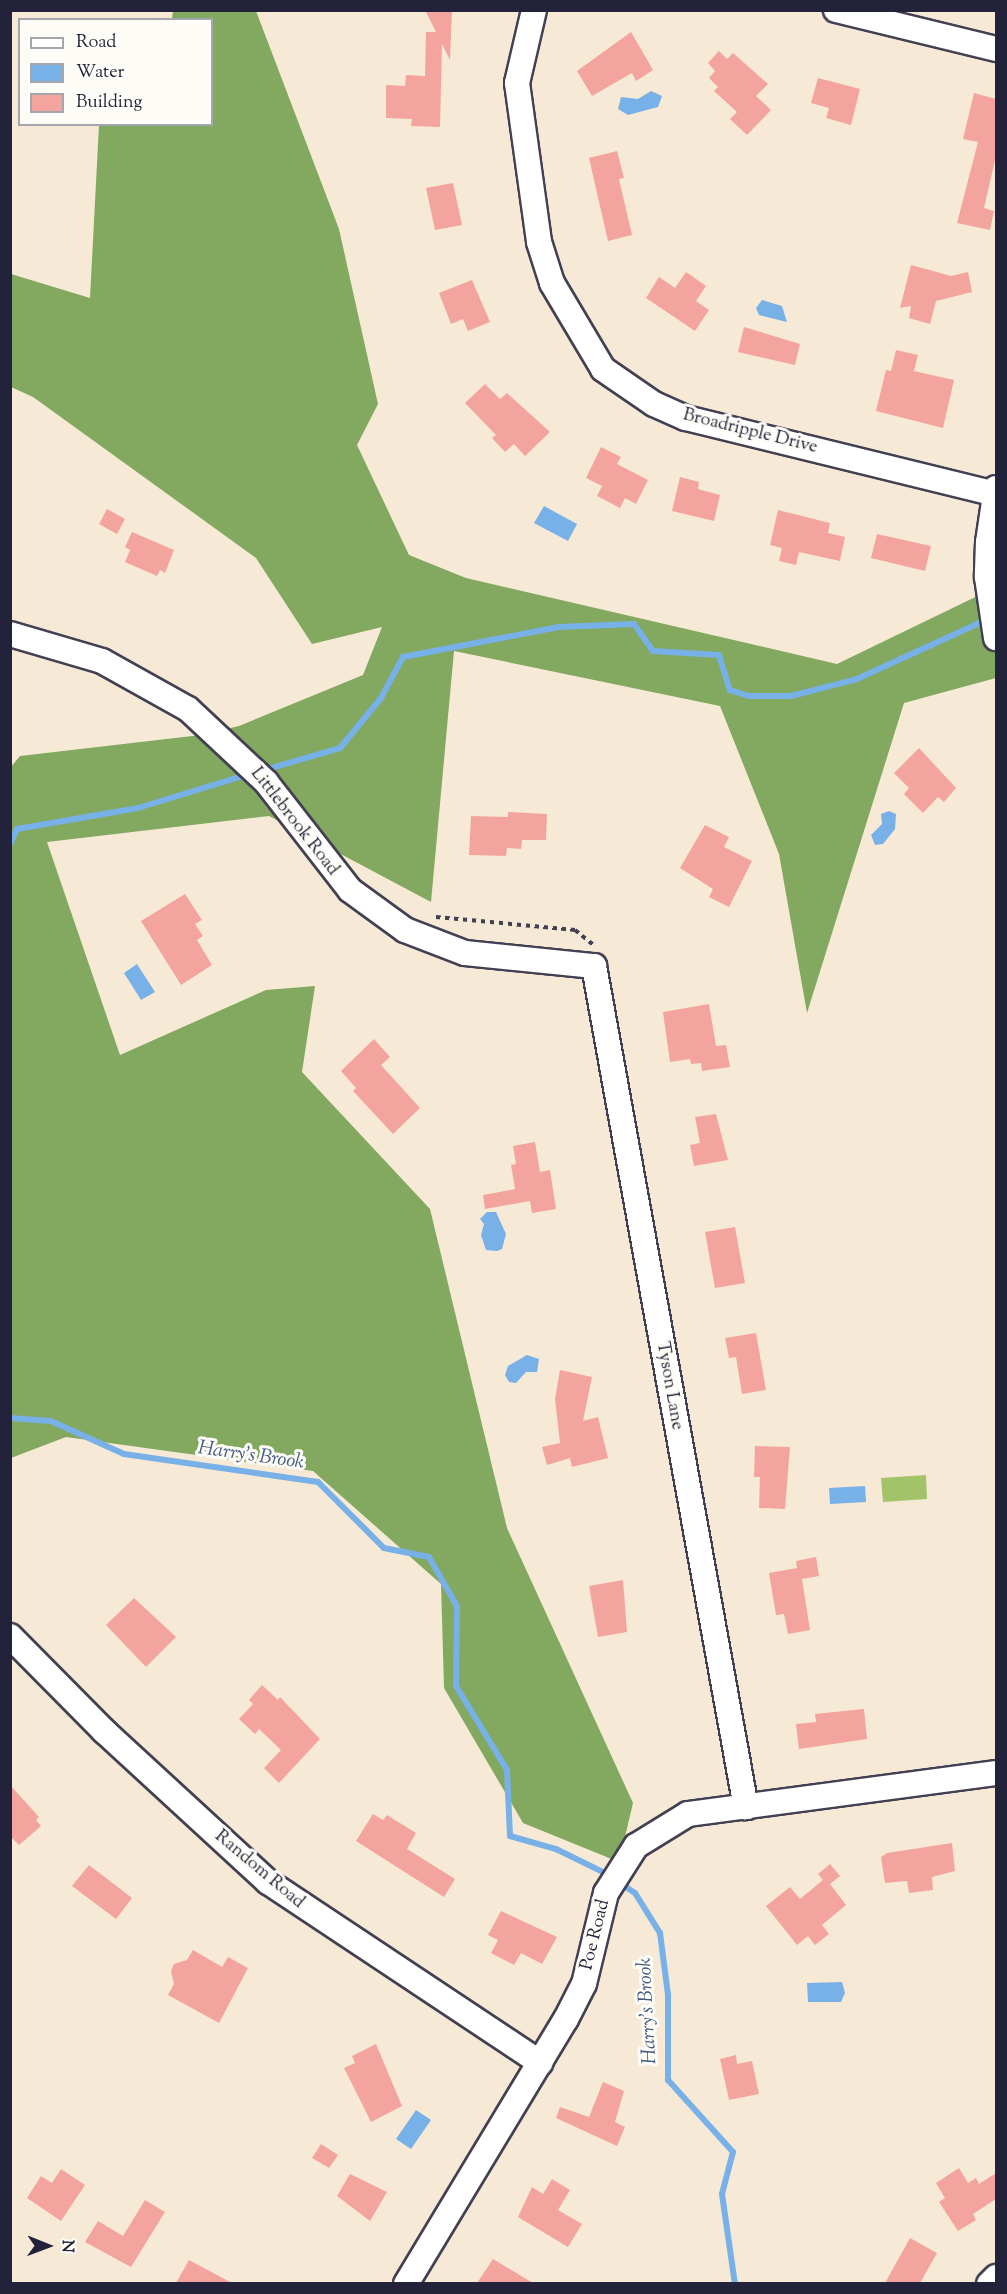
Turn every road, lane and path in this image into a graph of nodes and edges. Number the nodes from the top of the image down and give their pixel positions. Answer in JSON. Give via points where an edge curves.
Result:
{"nodes":[{"id":1,"x":534,"y":10,"type":"edge"},
{"id":2,"x":836,"y":10,"type":"edge"},
{"id":3,"x":996,"y":49,"type":"edge"},
{"id":4,"x":996,"y":491,"type":"edge"},
{"id":5,"x":10,"y":634,"type":"edge"},
{"id":6,"x":996,"y":638,"type":"edge"},
{"id":7,"x":434,"y":916,"type":"dead end"},
{"id":8,"x":595,"y":957,"type":"junction"},
{"id":9,"x":10,"y":1636,"type":"edge"},
{"id":10,"x":996,"y":1773,"type":"edge"},
{"id":11,"x":746,"y":1807,"type":"junction"},
{"id":12,"x":540,"y":2063,"type":"junction"},
{"id":13,"x":996,"y":2277,"type":"edge"},
{"id":14,"x":406,"y":2283,"type":"edge"},
{"id":15,"x":989,"y":2283,"type":"edge"}],
"edges":[{"from":1,"to":4,"type":"street","name":"Broadripple Drive","via":[[517,83],[539,242],[552,283],[603,369],[654,404],[686,418]]},
{"from":2,"to":3,"type":"street"},
{"from":4,"to":6,"type":"street","via":[[988,543],[989,598]]},
{"from":5,"to":8,"type":"street","name":"Littlebrook Road","via":[[102,661],[147,682],[188,709],[266,782],[350,890],[405,930],[465,953]]},
{"from":7,"to":8,"type":"path","via":[[575,930],[591,939]]},
{"from":8,"to":11,"type":"street","name":"Tyson Lane"},
{"from":9,"to":12,"type":"street","name":"Random Road","via":[[104,1731],[268,1882]]},
{"from":10,"to":11,"type":"street","name":"Poe Road"},
{"from":11,"to":12,"type":"street","name":"Poe Road","via":[[688,1814],[636,1846],[606,1893],[584,1984]]},
{"from":12,"to":14,"type":"street","name":"Poe Road"},
{"from":13,"to":15,"type":"street"}]}
